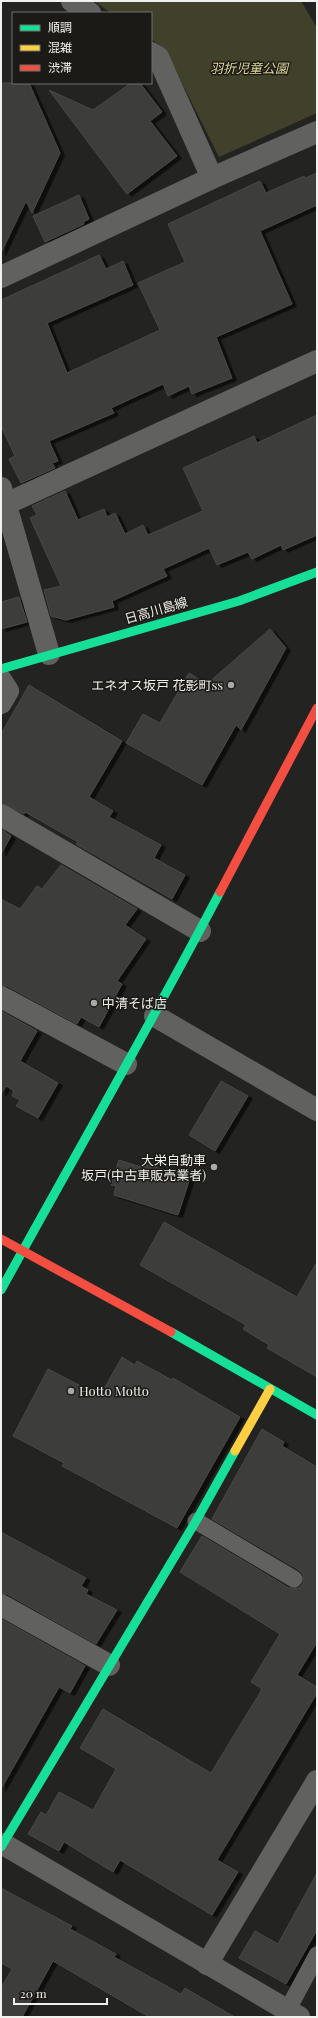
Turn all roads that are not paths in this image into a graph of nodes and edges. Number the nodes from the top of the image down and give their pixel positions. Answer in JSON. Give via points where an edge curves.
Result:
{"nodes":[{"id":1,"x":72,"y":1,"type":"edge"},
{"id":2,"x":88,"y":12,"type":"edge"},
{"id":3,"x":152,"y":54,"type":"edge"},
{"id":4,"x":317,"y":132,"type":"edge"},
{"id":5,"x":212,"y":178,"type":"junction"},
{"id":6,"x":1,"y":277,"type":"edge"},
{"id":7,"x":317,"y":361,"type":"edge"},
{"id":8,"x":4,"y":496,"type":"edge"},
{"id":9,"x":317,"y":572,"type":"edge"},
{"id":10,"x":49,"y":654,"type":"junction"},
{"id":11,"x":1,"y":669,"type":"edge"},
{"id":12,"x":1,"y":680,"type":"edge"},
{"id":13,"x":1,"y":703,"type":"edge"},
{"id":14,"x":317,"y":708,"type":"edge"},
{"id":15,"x":1,"y":815,"type":"edge"},
{"id":16,"x":200,"y":931,"type":"junction"},
{"id":17,"x":1,"y":997,"type":"edge"},
{"id":18,"x":155,"y":1016,"type":"junction"},
{"id":19,"x":126,"y":1064,"type":"junction"},
{"id":20,"x":317,"y":1110,"type":"edge"},
{"id":21,"x":1,"y":1239,"type":"edge"},
{"id":22,"x":22,"y":1251,"type":"junction"},
{"id":23,"x":1,"y":1290,"type":"edge"},
{"id":24,"x":270,"y":1388,"type":"junction"},
{"id":25,"x":317,"y":1415,"type":"edge"},
{"id":26,"x":196,"y":1521,"type":"junction"},
{"id":27,"x":294,"y":1579,"type":"dead end"},
{"id":28,"x":1,"y":1605,"type":"edge"},
{"id":29,"x":109,"y":1665,"type":"junction"},
{"id":30,"x":317,"y":1781,"type":"edge"},
{"id":31,"x":2,"y":1845,"type":"edge"},
{"id":32,"x":317,"y":1955,"type":"edge"},
{"id":33,"x":207,"y":1964,"type":"junction"},
{"id":34,"x":293,"y":2014,"type":"edge"}],
"edges":[{"from":1,"to":2,"type":"street"},
{"from":3,"to":5,"type":"street","via":[[158,57]]},
{"from":4,"to":5,"type":"street"},
{"from":5,"to":6,"type":"street"},
{"from":7,"to":8,"type":"street"},
{"from":8,"to":10,"type":"street"},
{"from":9,"to":10,"type":"street","name":"日高川島線","via":[[239,601]]},
{"from":10,"to":11,"type":"street","name":"日高川島線"},
{"from":12,"to":13,"type":"street","via":[[8,691]]},
{"from":14,"to":16,"type":"street"},
{"from":15,"to":16,"type":"street"},
{"from":16,"to":18,"type":"street"},
{"from":17,"to":19,"type":"street"},
{"from":18,"to":19,"type":"street"},
{"from":18,"to":20,"type":"street"},
{"from":19,"to":22,"type":"street"},
{"from":21,"to":22,"type":"street"},
{"from":22,"to":23,"type":"street"},
{"from":22,"to":24,"type":"street"},
{"from":24,"to":25,"type":"street"},
{"from":24,"to":26,"type":"street"},
{"from":26,"to":27,"type":"lane"},
{"from":26,"to":29,"type":"street"},
{"from":28,"to":29,"type":"street"},
{"from":29,"to":31,"type":"street"},
{"from":30,"to":33,"type":"street"},
{"from":31,"to":33,"type":"street"},
{"from":32,"to":34,"type":"lane"},
{"from":33,"to":34,"type":"street"}]}
